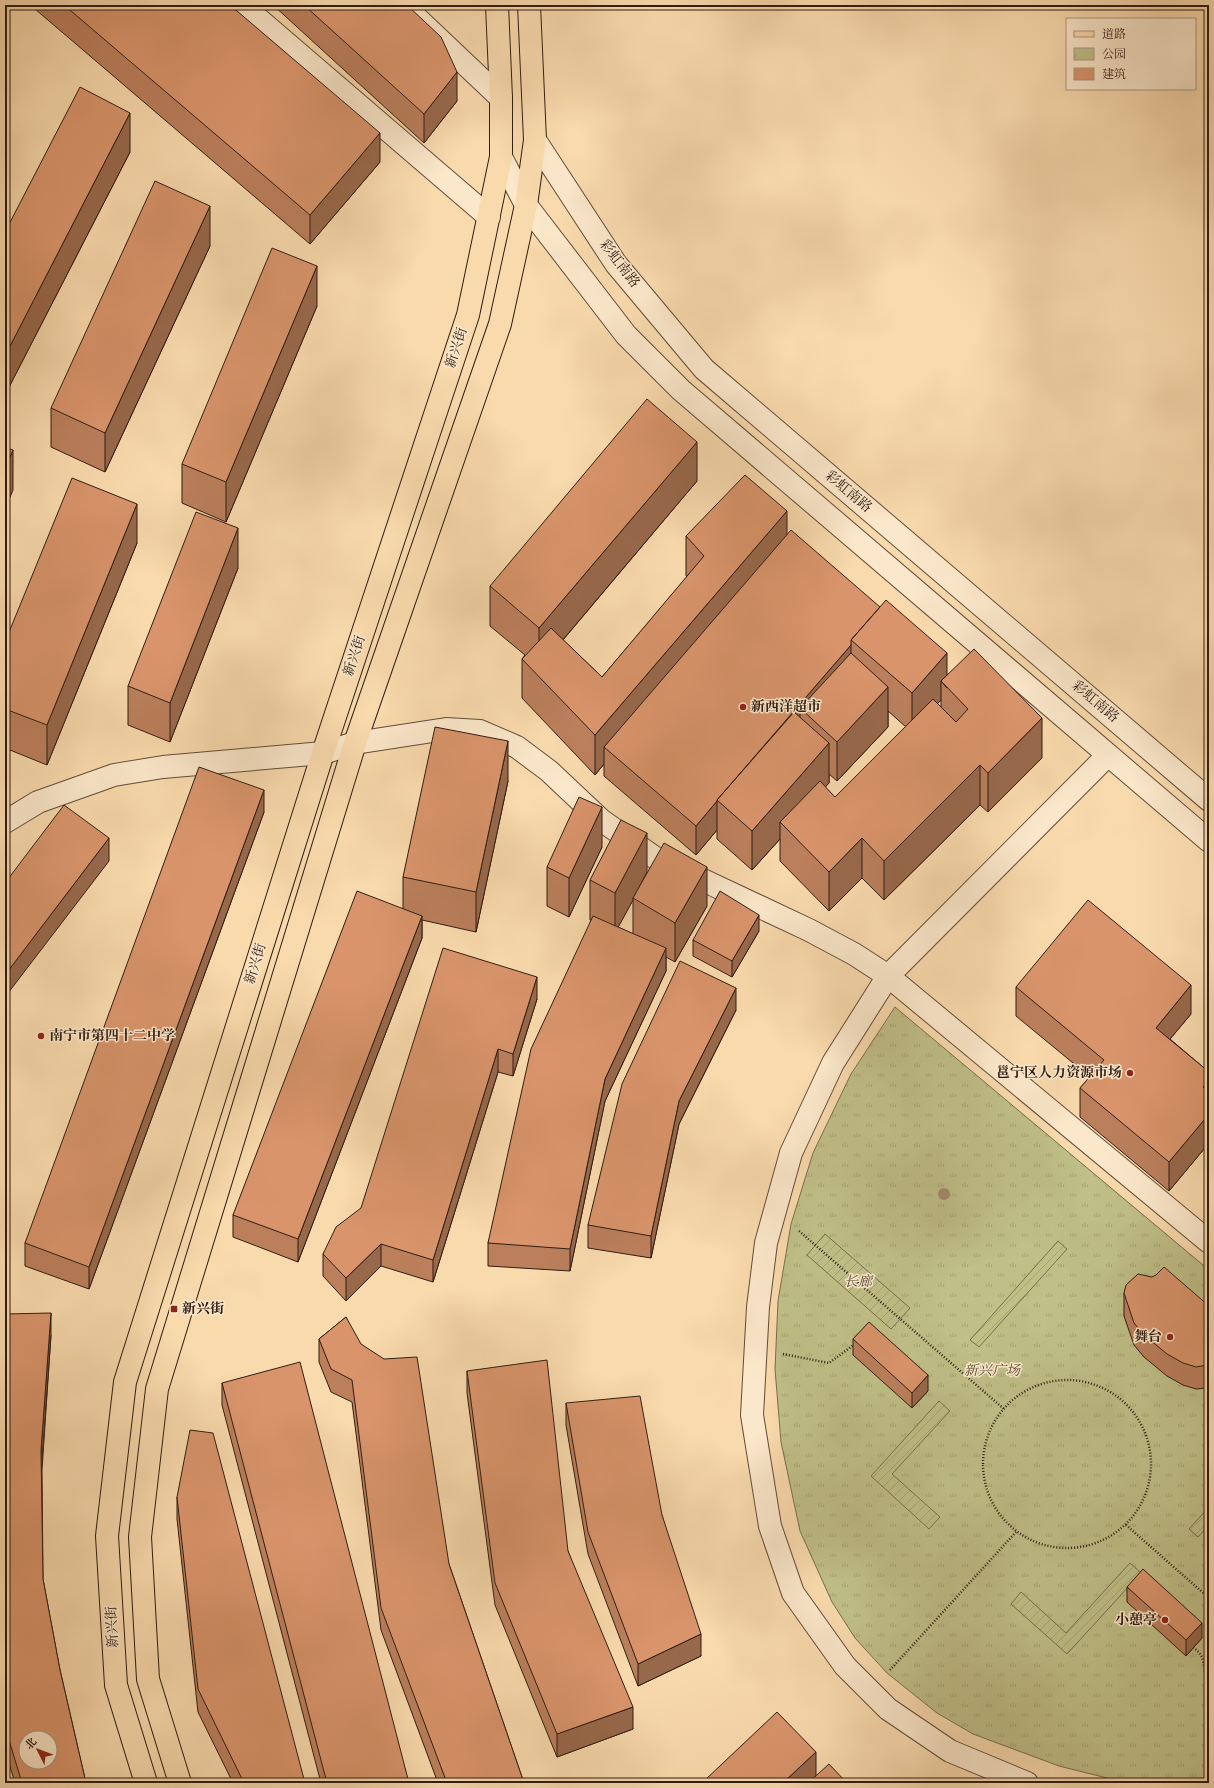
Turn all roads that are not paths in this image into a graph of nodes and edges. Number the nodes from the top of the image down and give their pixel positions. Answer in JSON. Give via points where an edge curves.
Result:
{"nodes":[{"id":1,"x":242,"y":5,"type":"edge"},
{"id":2,"x":403,"y":5,"type":"edge"},
{"id":3,"x":497,"y":5,"type":"edge"},
{"id":4,"x":530,"y":5,"type":"edge"},
{"id":5,"x":501,"y":98,"type":"junction"},
{"id":6,"x":534,"y":140,"type":"junction"},
{"id":7,"x":501,"y":157,"type":"junction"},
{"id":8,"x":526,"y":205,"type":"junction"},
{"id":9,"x":489,"y":217,"type":"junction"},
{"id":10,"x":355,"y":743,"type":"junction"},
{"id":11,"x":323,"y":753,"type":"junction"},
{"id":12,"x":1108,"y":754,"type":"junction"},
{"id":13,"x":1209,"y":800,"type":"edge"},
{"id":14,"x":5,"y":822,"type":"edge"},
{"id":15,"x":1209,"y":841,"type":"edge"},
{"id":16,"x":888,"y":976,"type":"junction"},
{"id":17,"x":1209,"y":1242,"type":"edge"},
{"id":18,"x":146,"y":1783,"type":"edge"},
{"id":19,"x":180,"y":1783,"type":"edge"},
{"id":20,"x":1027,"y":1783,"type":"edge"}],
"edges":[{"from":1,"to":9,"type":"street"},
{"from":2,"to":5,"type":"street"},
{"from":3,"to":5,"type":"main road"},
{"from":4,"to":6,"type":"main road"},
{"from":5,"to":7,"type":"main road"},
{"from":6,"to":8,"type":"main road"},
{"from":6,"to":13,"type":"street","name":"彩虹南路","via":[[616,264],[704,369]]},
{"from":7,"to":8,"type":"street"},
{"from":7,"to":9,"type":"main road","name":"新兴街"},
{"from":8,"to":10,"type":"main road","name":"新兴街","via":[[500,324]]},
{"from":8,"to":12,"type":"street","via":[[626,335],[681,390]]},
{"from":9,"to":11,"type":"main road","name":"新兴街","via":[[468,315]]},
{"from":10,"to":11,"type":"street"},
{"from":10,"to":16,"type":"street","via":[[446,729],[480,731],[511,744],[550,771],[601,820],[654,857],[809,930]]},
{"from":10,"to":19,"type":"main road","name":"新兴街","via":[[157,1388],[140,1536],[141,1560],[148,1679]]},
{"from":11,"to":14,"type":"street","via":[[163,767],[114,775],[38,802]]},
{"from":11,"to":18,"type":"main road","name":"新兴街","via":[[125,1382],[108,1544],[116,1685]]},
{"from":12,"to":15,"type":"street"},
{"from":12,"to":16,"type":"street"},
{"from":16,"to":17,"type":"street"},
{"from":16,"to":20,"type":"street","via":[[833,1063],[791,1153],[766,1243],[758,1308],[752,1415],[770,1526],[793,1593],[845,1666],[888,1709],[950,1751]]}]}
